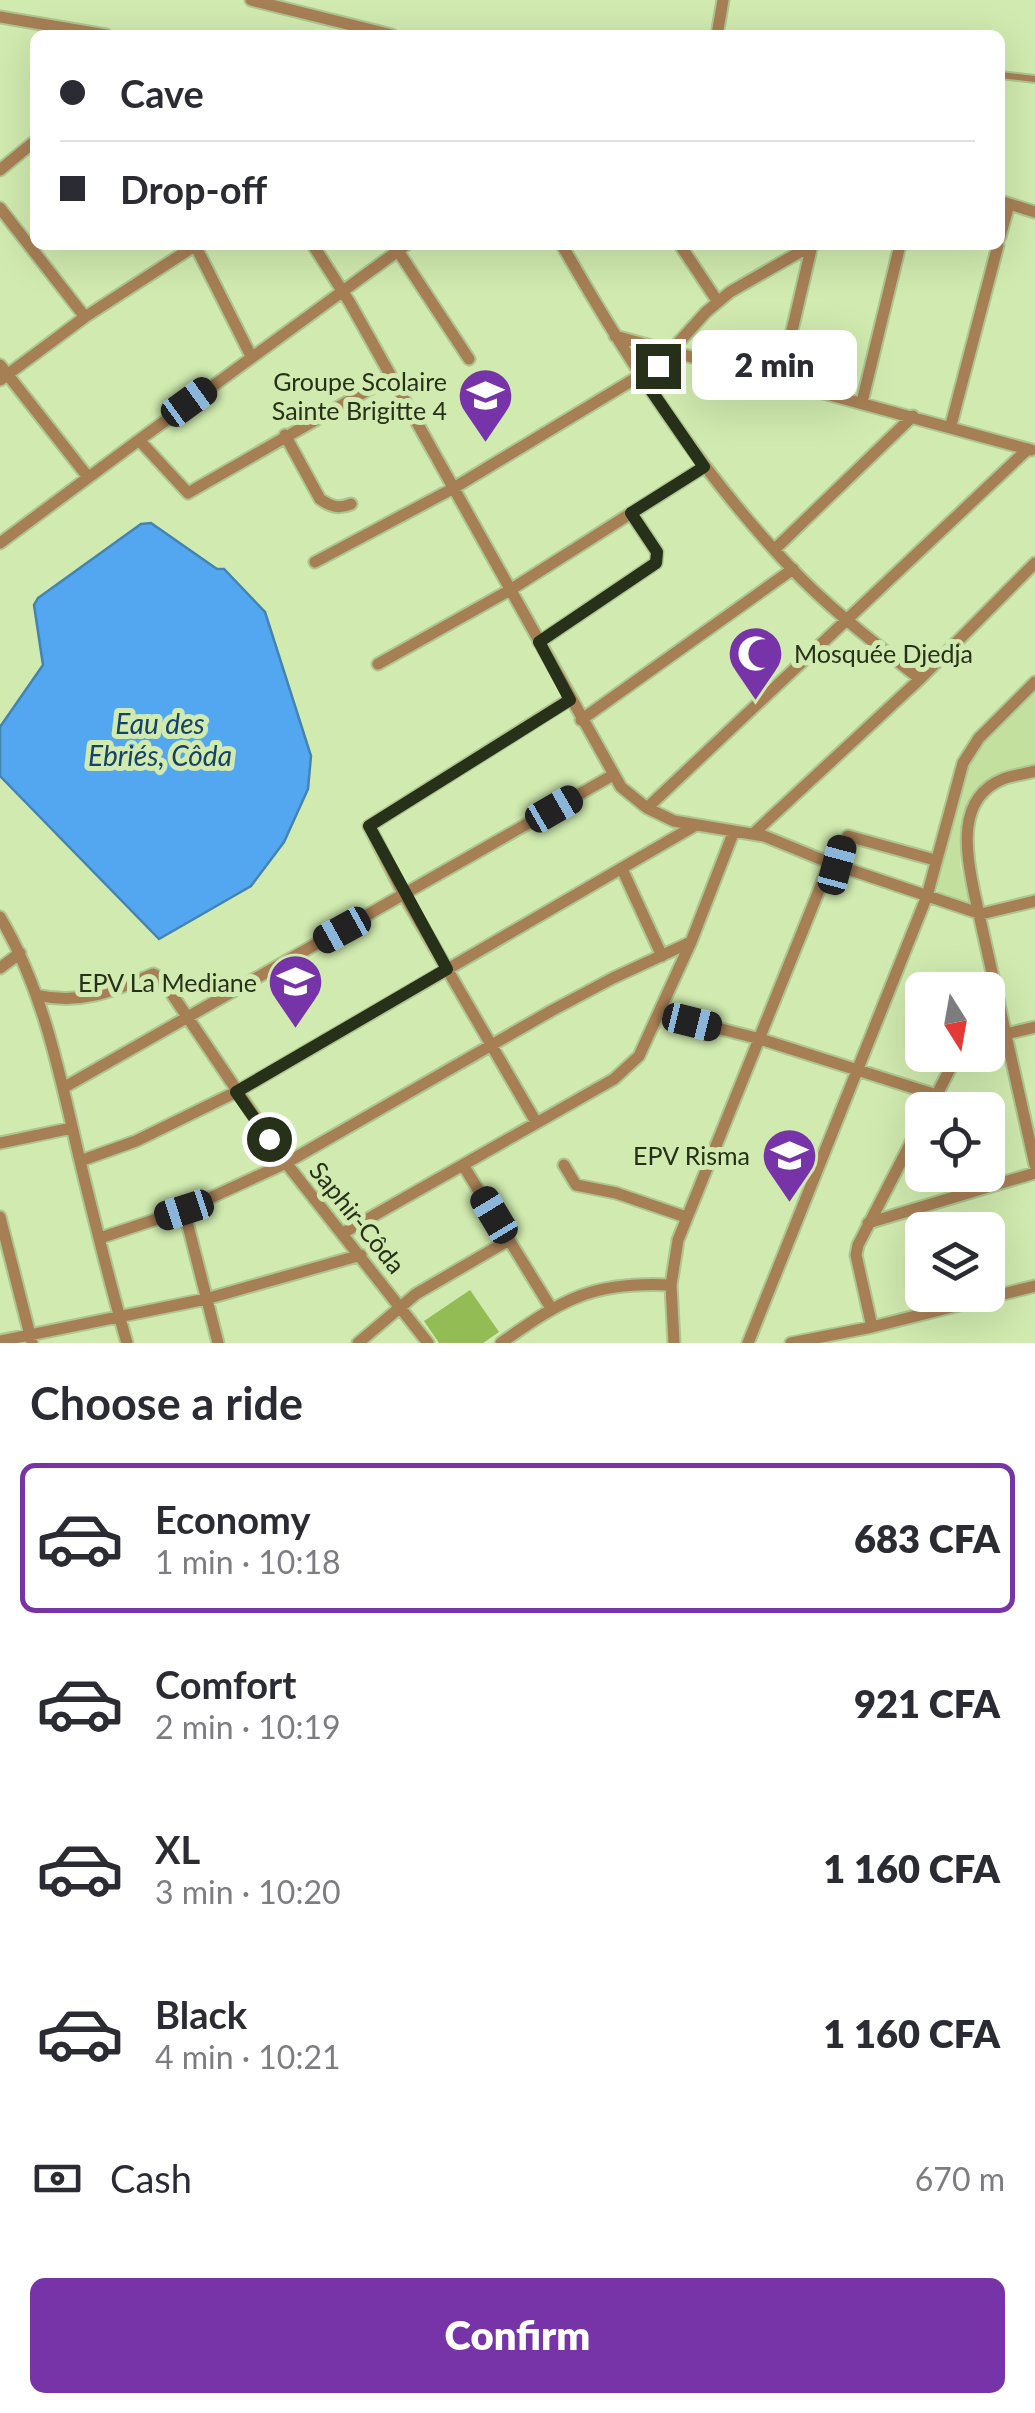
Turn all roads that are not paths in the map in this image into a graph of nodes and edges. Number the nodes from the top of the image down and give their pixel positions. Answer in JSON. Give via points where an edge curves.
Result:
{"nodes":[{"id":1,"x":252,"y":0,"type":"edge"},
{"id":2,"x":723,"y":0,"type":"edge"},
{"id":3,"x":0,"y":17,"type":"edge"},
{"id":4,"x":77,"y":30,"type":"edge"},
{"id":5,"x":372,"y":30,"type":"edge"},
{"id":6,"x":718,"y":30,"type":"edge"},
{"id":7,"x":1005,"y":76,"type":"edge"},
{"id":8,"x":1035,"y":79,"type":"edge"},
{"id":9,"x":30,"y":145,"type":"edge"},
{"id":10,"x":0,"y":170,"type":"edge"},
{"id":11,"x":1005,"y":203,"type":"edge"},
{"id":12,"x":0,"y":208,"type":"edge"},
{"id":13,"x":1035,"y":212,"type":"edge"},
{"id":14,"x":30,"y":243,"type":"edge"},
{"id":15,"x":36,"y":250,"type":"edge"},
{"id":16,"x":188,"y":250,"type":"edge"},
{"id":17,"x":198,"y":250,"type":"edge"},
{"id":18,"x":316,"y":250,"type":"edge"},
{"id":19,"x":399,"y":250,"type":"edge"},
{"id":20,"x":403,"y":250,"type":"edge"},
{"id":21,"x":565,"y":250,"type":"edge"},
{"id":22,"x":683,"y":250,"type":"edge"},
{"id":23,"x":804,"y":250,"type":"edge"},
{"id":24,"x":811,"y":250,"type":"edge"},
{"id":25,"x":899,"y":250,"type":"edge"},
{"id":26,"x":997,"y":250,"type":"edge"},
{"id":27,"x":344,"y":292,"type":"junction"},
{"id":28,"x":718,"y":302,"type":"junction"},
{"id":29,"x":85,"y":318,"type":"junction"},
{"id":30,"x":614,"y":336,"type":"junction"},
{"id":31,"x":672,"y":350,"type":"junction"},
{"id":32,"x":251,"y":356,"type":"junction"},
{"id":33,"x":468,"y":359,"type":"dead end"},
{"id":34,"x":2,"y":373,"type":"edge"},
{"id":35,"x":389,"y":378,"type":"junction"},
{"id":36,"x":643,"y":378,"type":"junction"},
{"id":37,"x":780,"y":382,"type":"junction"},
{"id":38,"x":862,"y":402,"type":"junction"},
{"id":39,"x":913,"y":416,"type":"junction"},
{"id":40,"x":951,"y":425,"type":"junction"},
{"id":41,"x":285,"y":435,"type":"junction"},
{"id":42,"x":139,"y":440,"type":"junction"},
{"id":43,"x":1032,"y":450,"type":"edge"},
{"id":44,"x":704,"y":467,"type":"junction"},
{"id":45,"x":88,"y":477,"type":"junction"},
{"id":46,"x":452,"y":489,"type":"junction"},
{"id":47,"x":352,"y":504,"type":"dead end"},
{"id":48,"x":631,"y":513,"type":"junction"},
{"id":49,"x":0,"y":543,"type":"edge"},
{"id":50,"x":775,"y":549,"type":"junction"},
{"id":51,"x":315,"y":562,"type":"dead end"},
{"id":52,"x":1035,"y":563,"type":"edge"},
{"id":53,"x":793,"y":570,"type":"junction"},
{"id":54,"x":510,"y":590,"type":"junction"},
{"id":55,"x":845,"y":620,"type":"junction"},
{"id":56,"x":539,"y":642,"type":"junction"},
{"id":57,"x":378,"y":664,"type":"dead end"},
{"id":58,"x":920,"y":679,"type":"junction"},
{"id":59,"x":1035,"y":682,"type":"edge"},
{"id":60,"x":570,"y":700,"type":"junction"},
{"id":61,"x":581,"y":720,"type":"junction"},
{"id":62,"x":1035,"y":772,"type":"edge"},
{"id":63,"x":613,"y":775,"type":"junction"},
{"id":64,"x":647,"y":808,"type":"junction"},
{"id":65,"x":696,"y":825,"type":"junction"},
{"id":66,"x":734,"y":831,"type":"junction"},
{"id":67,"x":754,"y":833,"type":"junction"},
{"id":68,"x":935,"y":860,"type":"junction"},
{"id":69,"x":834,"y":864,"type":"junction"},
{"id":70,"x":622,"y":869,"type":"junction"},
{"id":71,"x":404,"y":895,"type":"junction"},
{"id":72,"x":927,"y":896,"type":"junction"},
{"id":73,"x":1035,"y":901,"type":"edge"},
{"id":74,"x":981,"y":914,"type":"junction"},
{"id":75,"x":0,"y":916,"type":"edge"},
{"id":76,"x":692,"y":942,"type":"junction"},
{"id":77,"x":20,"y":952,"type":"junction"},
{"id":78,"x":662,"y":956,"type":"junction"},
{"id":79,"x":0,"y":968,"type":"edge"},
{"id":80,"x":447,"y":969,"type":"junction"},
{"id":81,"x":989,"y":972,"type":"edge"},
{"id":82,"x":36,"y":995,"type":"junction"},
{"id":83,"x":658,"y":1013,"type":"junction"},
{"id":84,"x":188,"y":1017,"type":"junction"},
{"id":85,"x":1035,"y":1026,"type":"edge"},
{"id":86,"x":1005,"y":1031,"type":"edge"},
{"id":87,"x":1006,"y":1034,"type":"junction"},
{"id":88,"x":760,"y":1039,"type":"junction"},
{"id":89,"x":493,"y":1045,"type":"junction"},
{"id":90,"x":856,"y":1068,"type":"junction"},
{"id":91,"x":63,"y":1088,"type":"junction"},
{"id":92,"x":236,"y":1092,"type":"junction"},
{"id":93,"x":925,"y":1092,"type":"edge"},
{"id":94,"x":536,"y":1122,"type":"junction"},
{"id":95,"x":72,"y":1128,"type":"junction"},
{"id":96,"x":0,"y":1144,"type":"edge"},
{"id":97,"x":905,"y":1153,"type":"edge"},
{"id":98,"x":1034,"y":1159,"type":"edge"},
{"id":99,"x":80,"y":1161,"type":"junction"},
{"id":100,"x":286,"y":1162,"type":"junction"},
{"id":101,"x":463,"y":1165,"type":"junction"},
{"id":102,"x":564,"y":1165,"type":"dead end"},
{"id":103,"x":1035,"y":1173,"type":"edge"},
{"id":104,"x":184,"y":1210,"type":"junction"},
{"id":105,"x":0,"y":1217,"type":"edge"},
{"id":106,"x":686,"y":1217,"type":"junction"},
{"id":107,"x":868,"y":1223,"type":"junction"},
{"id":108,"x":343,"y":1233,"type":"junction"},
{"id":109,"x":100,"y":1238,"type":"junction"},
{"id":110,"x":510,"y":1240,"type":"junction"},
{"id":111,"x":362,"y":1256,"type":"junction"},
{"id":112,"x":672,"y":1285,"type":"junction"},
{"id":113,"x":1035,"y":1286,"type":"edge"},
{"id":114,"x":206,"y":1299,"type":"junction"},
{"id":115,"x":400,"y":1305,"type":"junction"},
{"id":116,"x":551,"y":1308,"type":"junction"},
{"id":117,"x":120,"y":1317,"type":"junction"},
{"id":118,"x":872,"y":1327,"type":"junction"},
{"id":119,"x":30,"y":1338,"type":"edge"},
{"id":120,"x":0,"y":1341,"type":"edge"},
{"id":121,"x":809,"y":1341,"type":"edge"},
{"id":122,"x":127,"y":1343,"type":"edge"},
{"id":123,"x":218,"y":1343,"type":"edge"},
{"id":124,"x":358,"y":1343,"type":"edge"},
{"id":125,"x":428,"y":1343,"type":"edge"},
{"id":126,"x":501,"y":1343,"type":"edge"},
{"id":127,"x":674,"y":1343,"type":"edge"},
{"id":128,"x":748,"y":1343,"type":"edge"},
{"id":129,"x":791,"y":1343,"type":"edge"}],
"edges":[{"from":1,"to":5,"type":"street"},
{"from":2,"to":6,"type":"street"},
{"from":3,"to":4,"type":"street"},
{"from":7,"to":8,"type":"lane"},
{"from":9,"to":10,"type":"street"},
{"from":11,"to":13,"type":"street"},
{"from":12,"to":14,"type":"street"},
{"from":15,"to":29,"type":"street"},
{"from":16,"to":29,"type":"street"},
{"from":17,"to":32,"type":"street"},
{"from":18,"to":27,"type":"street"},
{"from":19,"to":27,"type":"street"},
{"from":20,"to":33,"type":"street"},
{"from":21,"to":30,"type":"street"},
{"from":22,"to":28,"type":"street"},
{"from":23,"to":28,"type":"street"},
{"from":24,"to":37,"type":"street"},
{"from":25,"to":38,"type":"street"},
{"from":26,"to":40,"type":"street"},
{"from":27,"to":32,"type":"street"},
{"from":27,"to":35,"type":"street"},
{"from":28,"to":31,"type":"street"},
{"from":29,"to":34,"type":"street"},
{"from":30,"to":31,"type":"street"},
{"from":30,"to":36,"type":"street"},
{"from":31,"to":36,"type":"street"},
{"from":31,"to":37,"type":"street"},
{"from":32,"to":42,"type":"street"},
{"from":34,"to":45,"type":"street"},
{"from":35,"to":41,"type":"street"},
{"from":35,"to":46,"type":"street"},
{"from":36,"to":44,"type":"street"},
{"from":36,"to":46,"type":"street"},
{"from":37,"to":38,"type":"street"},
{"from":38,"to":39,"type":"street"},
{"from":39,"to":40,"type":"street"},
{"from":39,"to":50,"type":"street"},
{"from":40,"to":43,"type":"street"},
{"from":41,"to":42,"type":"street","via":[[188,493]]},
{"from":41,"to":47,"type":"street","via":[[320,499],[342,508]]},
{"from":42,"to":45,"type":"street"},
{"from":43,"to":55,"type":"street"},
{"from":44,"to":48,"type":"street"},
{"from":44,"to":50,"type":"street"},
{"from":45,"to":49,"type":"street"},
{"from":46,"to":51,"type":"street"},
{"from":46,"to":54,"type":"street"},
{"from":48,"to":54,"type":"street"},
{"from":48,"to":56,"type":"street","via":[[657,552],[656,563]]},
{"from":50,"to":53,"type":"street"},
{"from":52,"to":58,"type":"street"},
{"from":53,"to":55,"type":"street"},
{"from":53,"to":61,"type":"street"},
{"from":54,"to":56,"type":"street"},
{"from":54,"to":57,"type":"street"},
{"from":55,"to":58,"type":"street"},
{"from":55,"to":64,"type":"street"},
{"from":56,"to":60,"type":"street"},
{"from":58,"to":67,"type":"street"},
{"from":59,"to":68,"type":"street","via":[[967,756]]},
{"from":60,"to":61,"type":"street"},
{"from":60,"to":71,"type":"street","via":[[369,826]]},
{"from":61,"to":63,"type":"street"},
{"from":62,"to":74,"type":"street","via":[[1003,778],[985,790],[966,825]]},
{"from":63,"to":64,"type":"street"},
{"from":63,"to":71,"type":"street"},
{"from":64,"to":65,"type":"street"},
{"from":65,"to":66,"type":"street"},
{"from":65,"to":70,"type":"street"},
{"from":66,"to":67,"type":"street"},
{"from":66,"to":76,"type":"street"},
{"from":67,"to":69,"type":"street"},
{"from":68,"to":69,"type":"street","via":[[848,836]]},
{"from":68,"to":72,"type":"street"},
{"from":69,"to":72,"type":"street"},
{"from":69,"to":88,"type":"street"},
{"from":70,"to":78,"type":"street"},
{"from":70,"to":80,"type":"street"},
{"from":71,"to":80,"type":"street"},
{"from":71,"to":84,"type":"street"},
{"from":72,"to":74,"type":"street"},
{"from":72,"to":90,"type":"street"},
{"from":73,"to":74,"type":"street"},
{"from":74,"to":81,"type":"street"},
{"from":75,"to":77,"type":"street"},
{"from":76,"to":78,"type":"street"},
{"from":76,"to":83,"type":"street"},
{"from":77,"to":79,"type":"street"},
{"from":77,"to":82,"type":"street"},
{"from":78,"to":89,"type":"street"},
{"from":80,"to":89,"type":"street"},
{"from":80,"to":92,"type":"street"},
{"from":82,"to":84,"type":"street","name":"Saphir-Côda","via":[[72,1000],[153,974]]},
{"from":82,"to":91,"type":"street"},
{"from":83,"to":88,"type":"street"},
{"from":83,"to":94,"type":"street","via":[[628,1067]]},
{"from":84,"to":91,"type":"street"},
{"from":84,"to":92,"type":"street","name":"Saphir-Côda"},
{"from":85,"to":87,"type":"street"},
{"from":86,"to":87,"type":"street"},
{"from":87,"to":98,"type":"street"},
{"from":88,"to":90,"type":"street"},
{"from":88,"to":106,"type":"street"},
{"from":89,"to":94,"type":"street"},
{"from":89,"to":100,"type":"street"},
{"from":90,"to":93,"type":"street"},
{"from":90,"to":128,"type":"street"},
{"from":91,"to":95,"type":"street"},
{"from":92,"to":99,"type":"street"},
{"from":92,"to":100,"type":"street","name":"Saphir-Côda"},
{"from":94,"to":101,"type":"street"},
{"from":95,"to":96,"type":"street"},
{"from":95,"to":99,"type":"street"},
{"from":97,"to":107,"type":"street"},
{"from":99,"to":109,"type":"street"},
{"from":100,"to":104,"type":"street"},
{"from":100,"to":108,"type":"street","name":"Saphir-Côda"},
{"from":101,"to":108,"type":"street"},
{"from":101,"to":110,"type":"street"},
{"from":102,"to":106,"type":"street","via":[[576,1185]]},
{"from":103,"to":107,"type":"street"},
{"from":104,"to":109,"type":"street"},
{"from":104,"to":114,"type":"street"},
{"from":105,"to":119,"type":"street"},
{"from":106,"to":112,"type":"street"},
{"from":107,"to":118,"type":"street","via":[[856,1255]]},
{"from":108,"to":111,"type":"street","name":"Saphir-Côda"},
{"from":109,"to":117,"type":"street"},
{"from":110,"to":115,"type":"street"},
{"from":110,"to":116,"type":"street"},
{"from":111,"to":114,"type":"street"},
{"from":111,"to":115,"type":"street","name":"Saphir-Côda"},
{"from":112,"to":116,"type":"street","via":[[612,1286]]},
{"from":112,"to":127,"type":"street"},
{"from":113,"to":118,"type":"street"},
{"from":114,"to":117,"type":"street"},
{"from":114,"to":123,"type":"street"},
{"from":115,"to":124,"type":"street"},
{"from":115,"to":125,"type":"street","name":"Saphir-Côda"},
{"from":116,"to":126,"type":"street"},
{"from":117,"to":119,"type":"street"},
{"from":117,"to":122,"type":"street"},
{"from":118,"to":121,"type":"street"},
{"from":119,"to":120,"type":"street"},
{"from":121,"to":129,"type":"street"}]}
